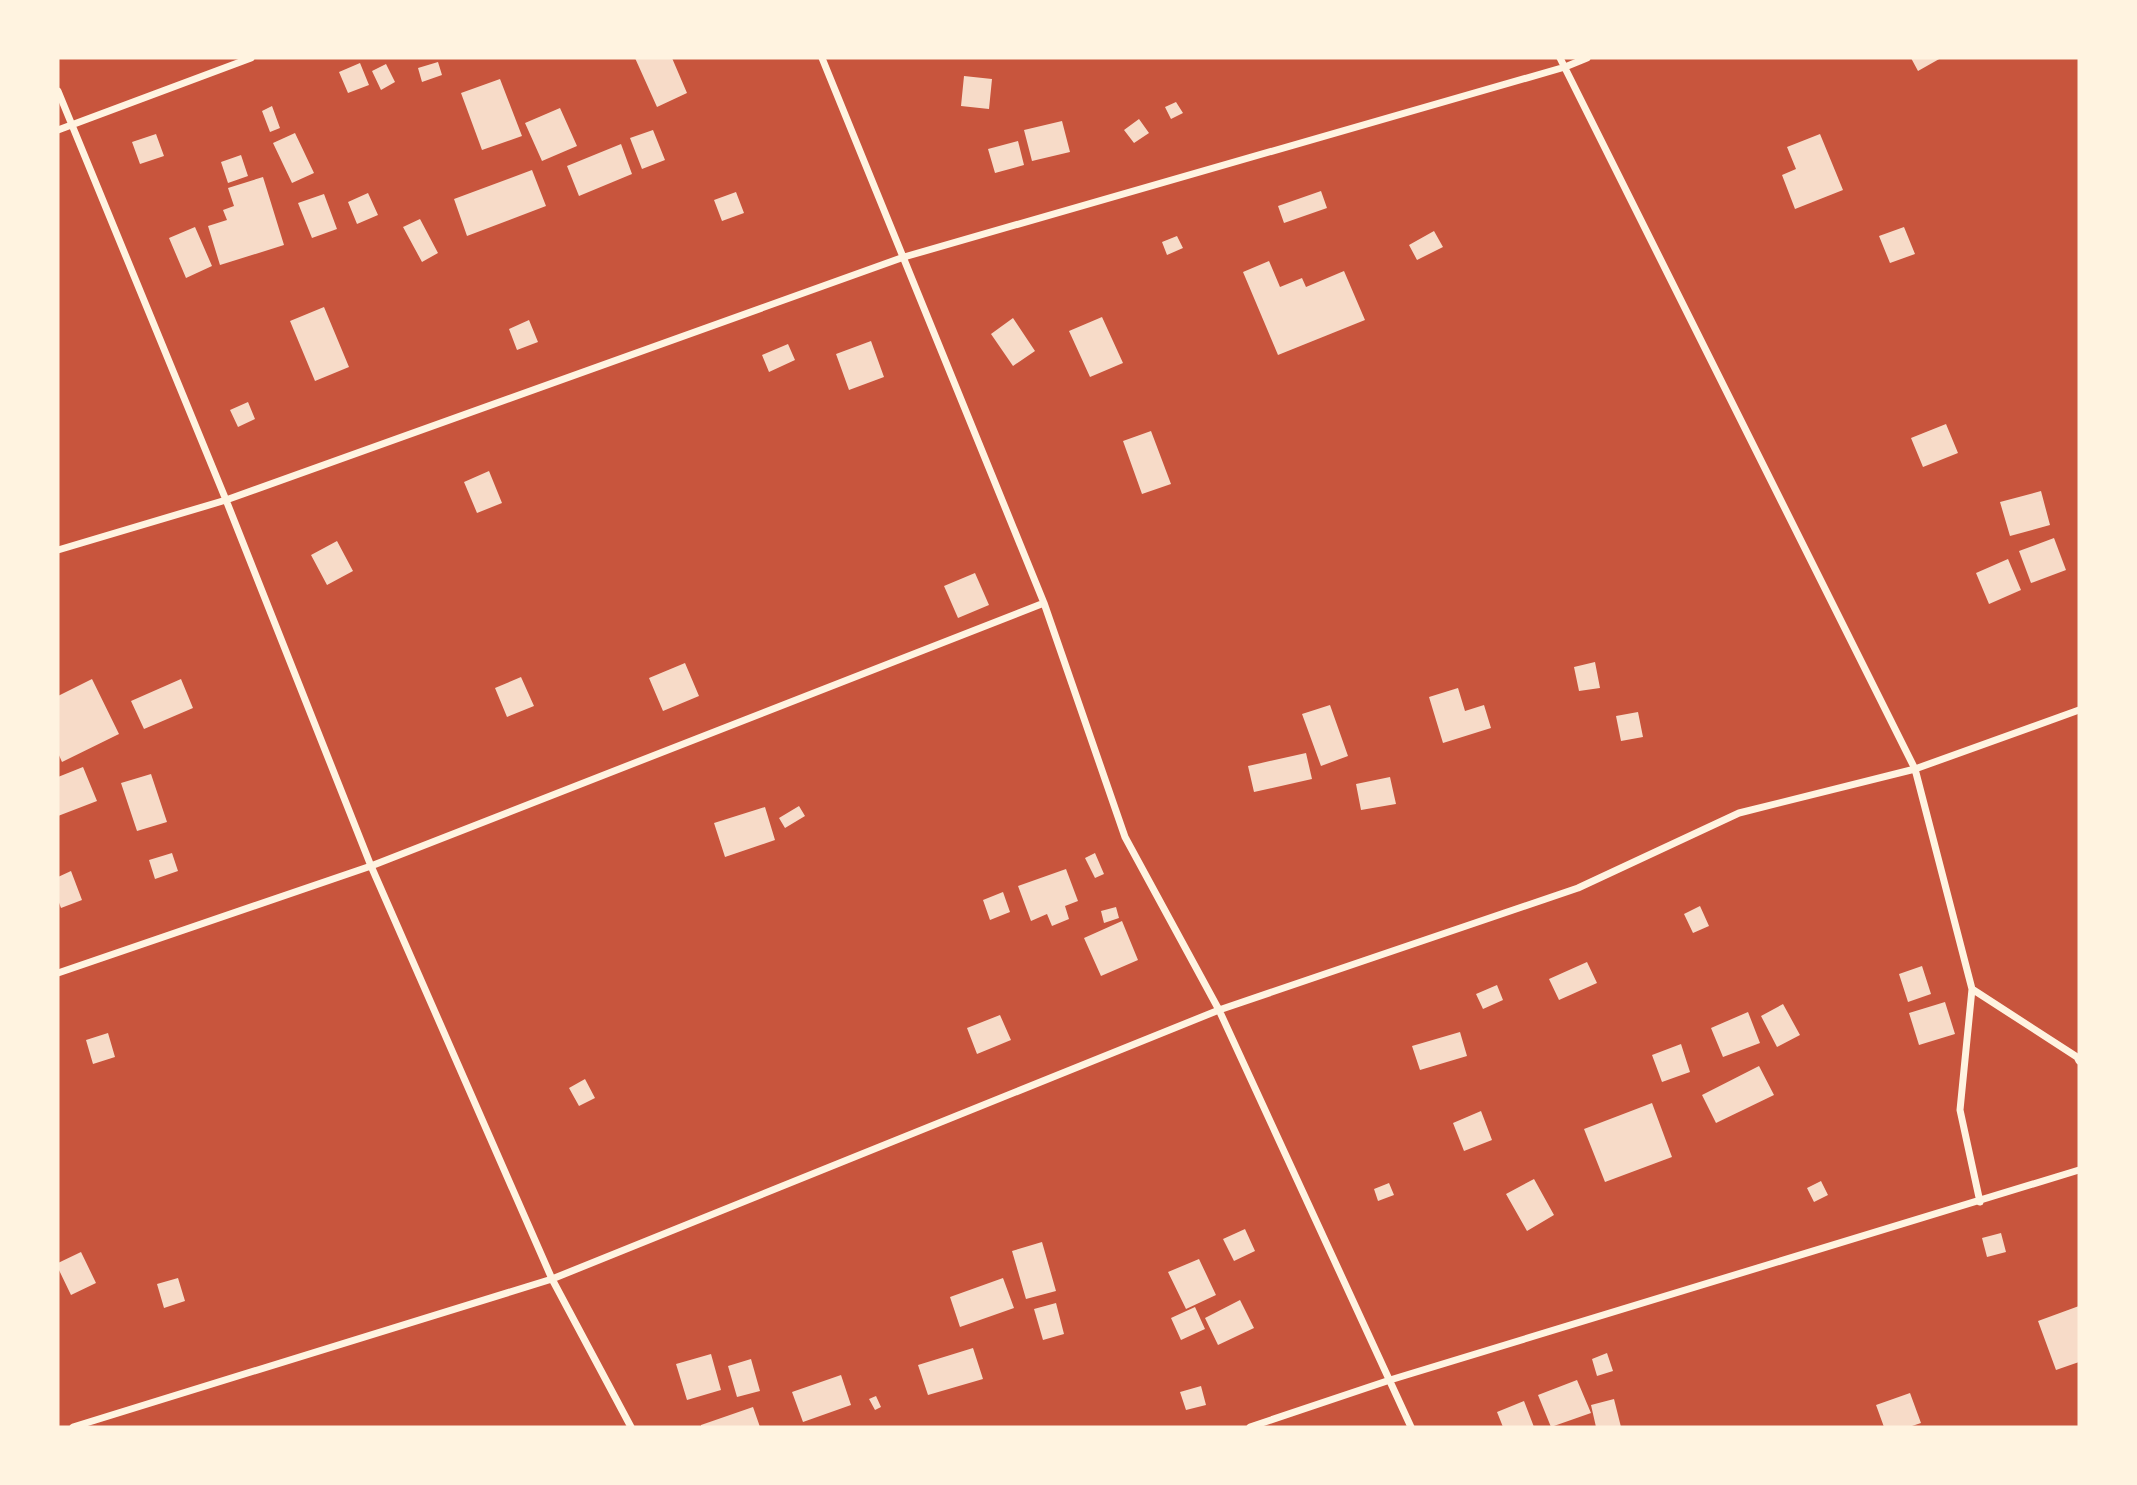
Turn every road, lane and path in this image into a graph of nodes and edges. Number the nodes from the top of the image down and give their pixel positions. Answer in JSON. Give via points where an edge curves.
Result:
{"nodes":[{"id":1,"x":251,"y":58,"type":"edge"},
{"id":2,"x":822,"y":58,"type":"edge"},
{"id":3,"x":1560,"y":58,"type":"edge"},
{"id":4,"x":1587,"y":58,"type":"edge"},
{"id":5,"x":1565,"y":67,"type":"junction"},
{"id":6,"x":58,"y":91,"type":"edge"},
{"id":7,"x":72,"y":125,"type":"junction"},
{"id":8,"x":58,"y":130,"type":"edge"},
{"id":9,"x":904,"y":257,"type":"junction"},
{"id":10,"x":226,"y":500,"type":"junction"},
{"id":11,"x":58,"y":550,"type":"edge"},
{"id":12,"x":1044,"y":603,"type":"junction"},
{"id":13,"x":2079,"y":710,"type":"edge"},
{"id":14,"x":1915,"y":769,"type":"junction"},
{"id":15,"x":371,"y":866,"type":"junction"},
{"id":16,"x":58,"y":973,"type":"edge"},
{"id":17,"x":1972,"y":989,"type":"junction"},
{"id":18,"x":1219,"y":1010,"type":"junction"},
{"id":19,"x":2079,"y":1061,"type":"edge"},
{"id":20,"x":2079,"y":1170,"type":"edge"},
{"id":21,"x":1980,"y":1202,"type":"junction"},
{"id":22,"x":552,"y":1279,"type":"junction"},
{"id":23,"x":1390,"y":1380,"type":"junction"},
{"id":24,"x":73,"y":1427,"type":"edge"},
{"id":25,"x":631,"y":1427,"type":"edge"},
{"id":26,"x":1251,"y":1427,"type":"edge"},
{"id":27,"x":1411,"y":1427,"type":"edge"}],
"edges":[{"from":1,"to":7,"type":"street"},
{"from":2,"to":9,"type":"street"},
{"from":3,"to":5,"type":"street"},
{"from":4,"to":5,"type":"street"},
{"from":5,"to":9,"type":"street"},
{"from":5,"to":14,"type":"street"},
{"from":6,"to":7,"type":"street"},
{"from":7,"to":8,"type":"street"},
{"from":7,"to":10,"type":"street"},
{"from":9,"to":10,"type":"street"},
{"from":9,"to":12,"type":"street"},
{"from":10,"to":11,"type":"street"},
{"from":10,"to":15,"type":"street"},
{"from":12,"to":15,"type":"street"},
{"from":12,"to":18,"type":"street","via":[[1125,836]]},
{"from":13,"to":14,"type":"street"},
{"from":14,"to":17,"type":"street"},
{"from":14,"to":18,"type":"street","via":[[1739,813],[1578,888]]},
{"from":15,"to":16,"type":"street"},
{"from":15,"to":22,"type":"street"},
{"from":17,"to":19,"type":"street"},
{"from":17,"to":21,"type":"street","via":[[1960,1110]]},
{"from":18,"to":22,"type":"street"},
{"from":18,"to":23,"type":"street"},
{"from":20,"to":21,"type":"street"},
{"from":21,"to":23,"type":"street"},
{"from":22,"to":24,"type":"street"},
{"from":22,"to":25,"type":"street"},
{"from":23,"to":26,"type":"street"},
{"from":23,"to":27,"type":"street"}]}
